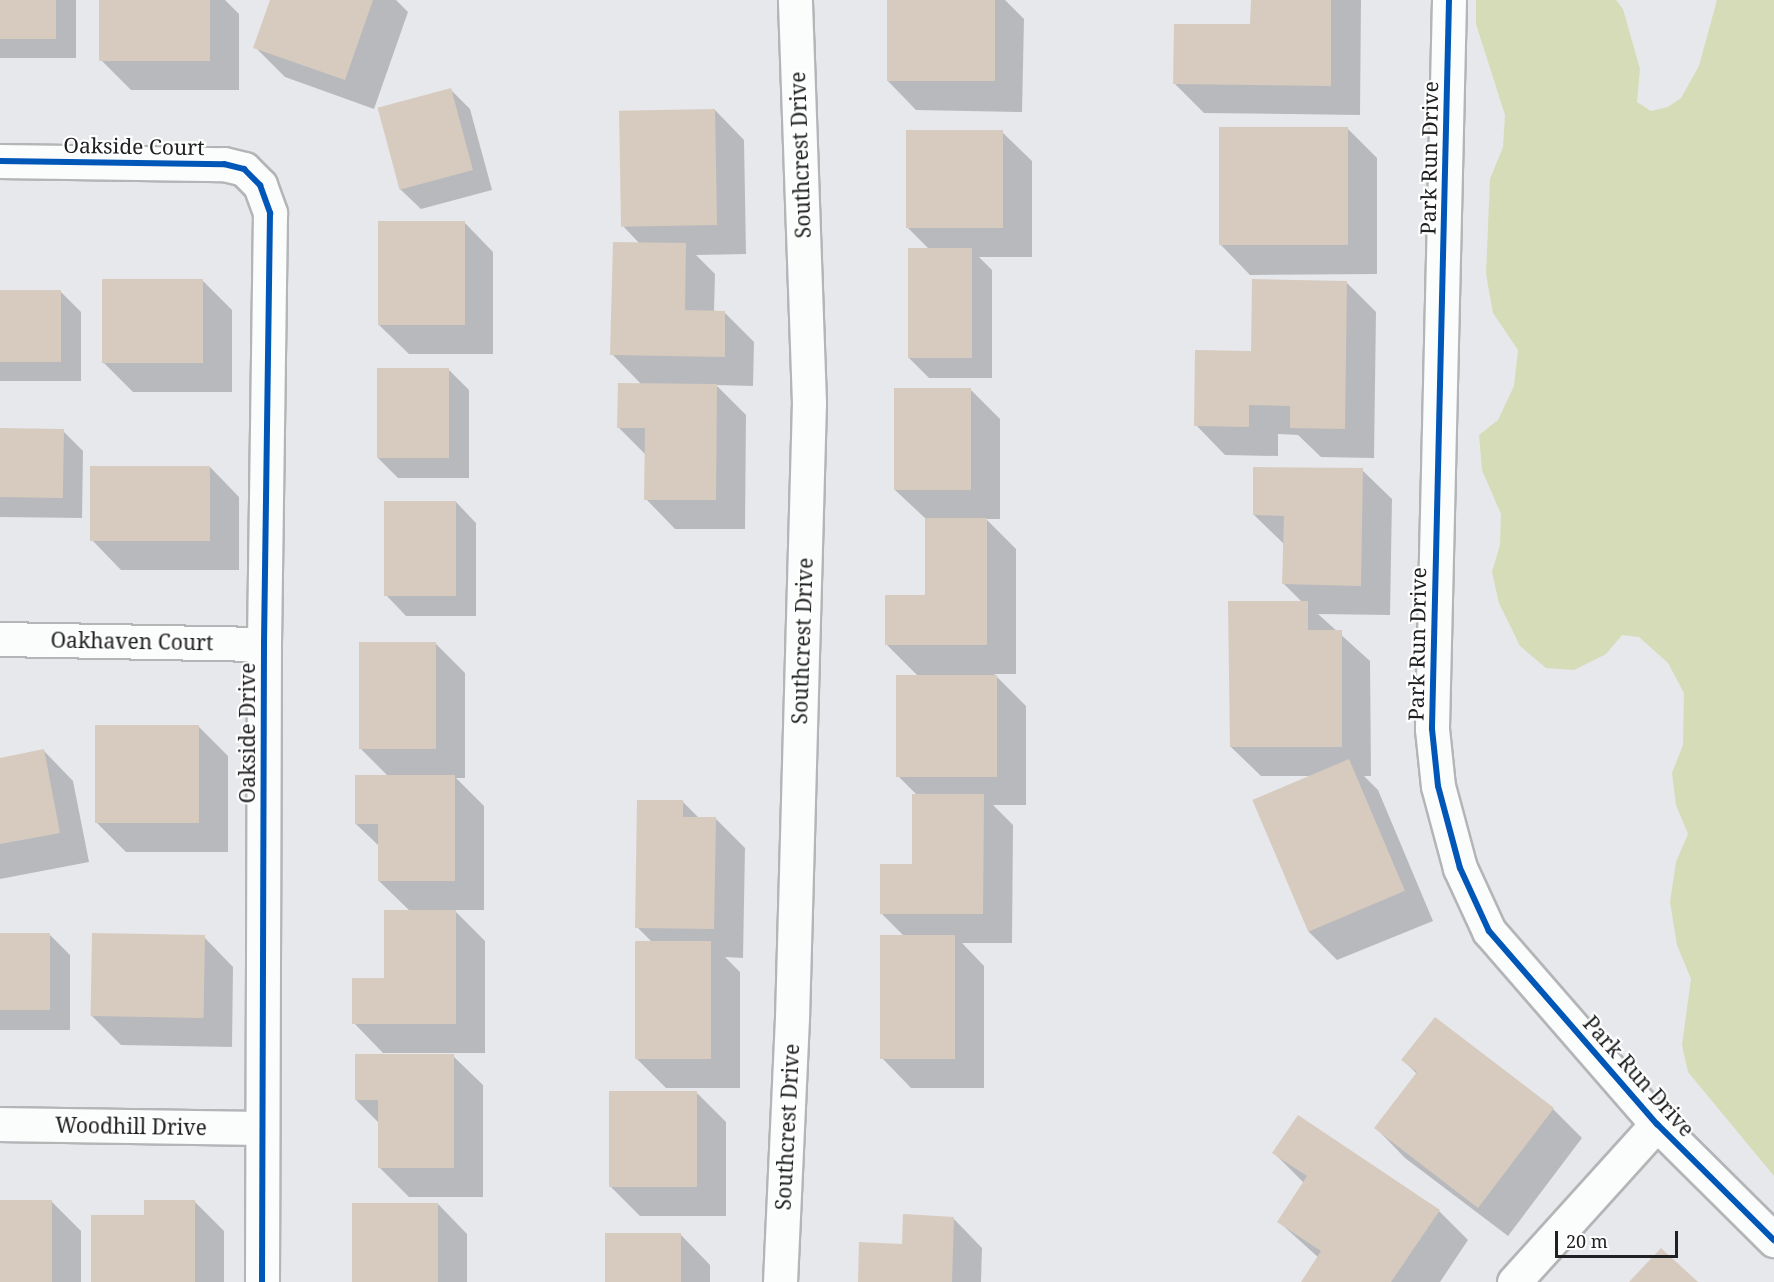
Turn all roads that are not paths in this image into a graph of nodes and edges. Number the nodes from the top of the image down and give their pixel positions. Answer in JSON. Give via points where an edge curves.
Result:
{"nodes":[{"id":1,"x":795,"y":0,"type":"edge"},
{"id":2,"x":1449,"y":0,"type":"edge"},
{"id":3,"x":0,"y":161,"type":"edge"},
{"id":4,"x":260,"y":185,"type":"joint"},
{"id":5,"x":0,"y":639,"type":"edge"},
{"id":6,"x":264,"y":644,"type":"junction"},
{"id":7,"x":0,"y":1124,"type":"edge"},
{"id":8,"x":1657,"y":1124,"type":"junction"},
{"id":9,"x":261,"y":1128,"type":"junction"},
{"id":10,"x":1774,"y":1240,"type":"edge"},
{"id":11,"x":262,"y":1282,"type":"edge"},
{"id":12,"x":780,"y":1282,"type":"edge"},
{"id":13,"x":1514,"y":1282,"type":"edge"}],
"edges":[{"from":1,"to":12,"type":"street","name":"Southcrest Drive","via":[[809,403],[792,1018]]},
{"from":2,"to":8,"type":"street","name":"Park Run Drive","via":[[1432,729],[1438,786],[1460,868],[1489,931]]},
{"from":3,"to":4,"type":"street","name":"Oakside Court","via":[[224,164],[244,169]]},
{"from":4,"to":6,"type":"street","name":"Oakside Drive","via":[[270,213]]},
{"from":5,"to":6,"type":"street","name":"Oakhaven Court"},
{"from":6,"to":9,"type":"street","name":"Oakside Drive"},
{"from":7,"to":9,"type":"street","name":"Woodhill Drive"},
{"from":8,"to":10,"type":"street","name":"Park Run Drive"},
{"from":8,"to":13,"type":"street"},
{"from":9,"to":11,"type":"street","name":"Oakside Drive"}]}
